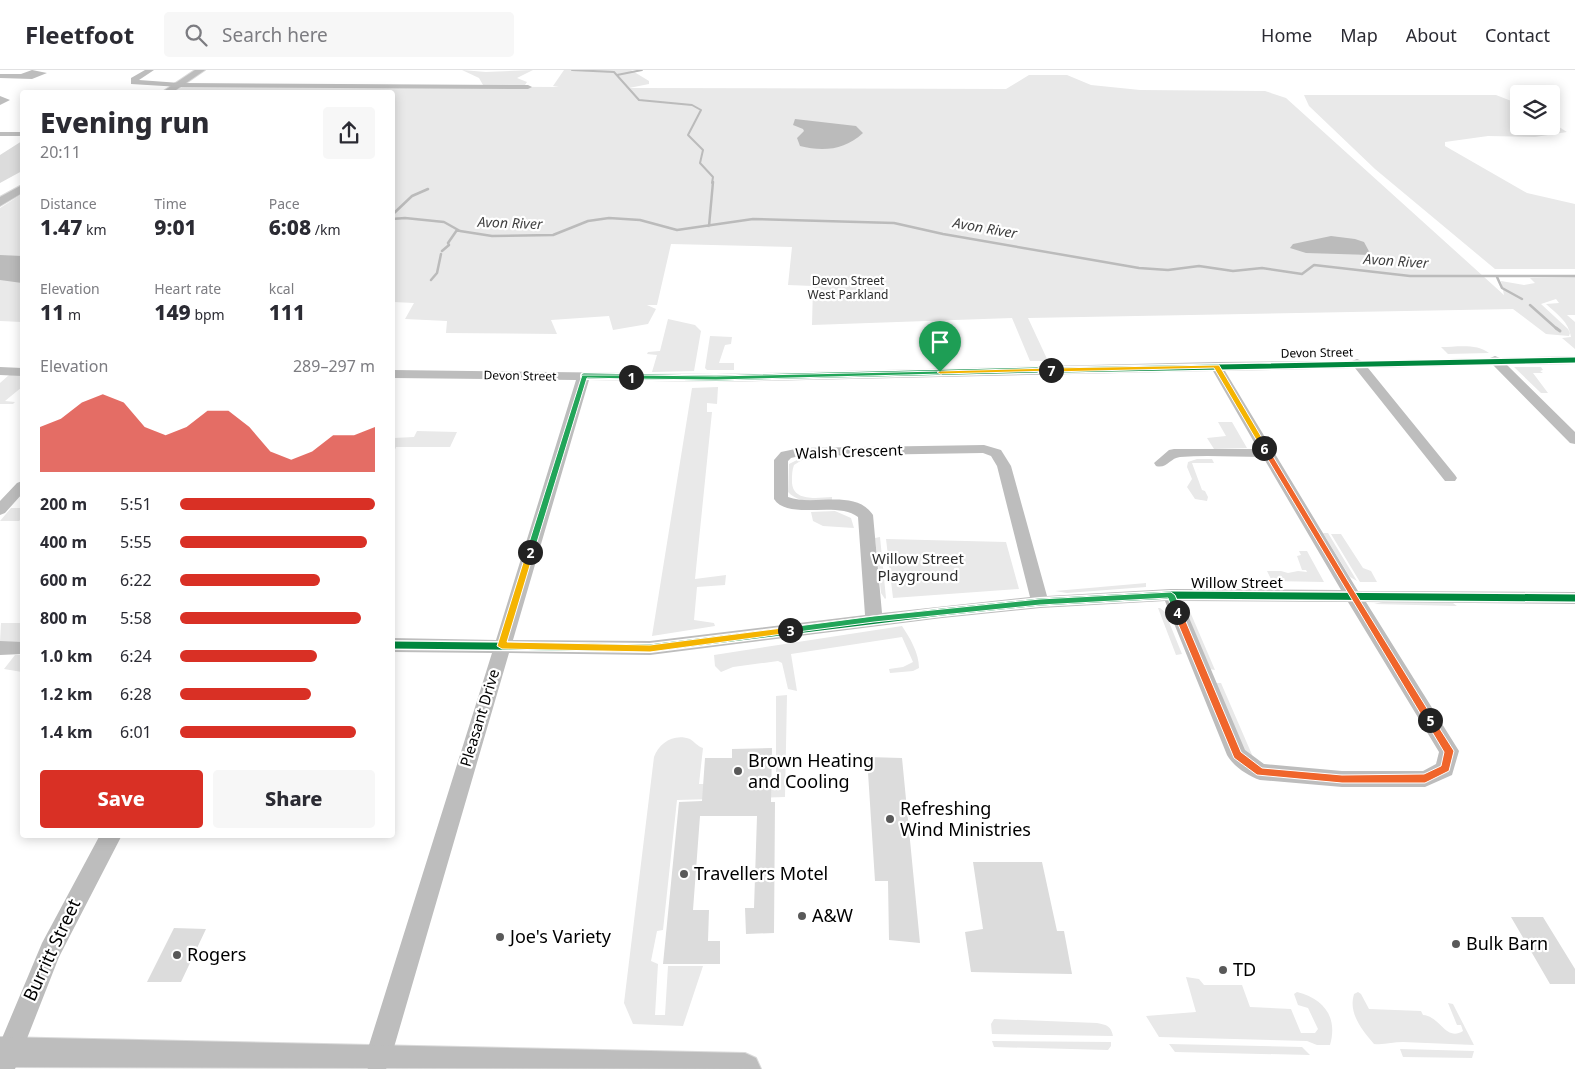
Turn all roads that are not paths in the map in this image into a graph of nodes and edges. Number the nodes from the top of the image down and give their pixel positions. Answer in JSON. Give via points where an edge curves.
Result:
{"nodes":[{"id":1,"x":150,"y":70,"type":"edge"},
{"id":2,"x":201,"y":70,"type":"edge"},
{"id":3,"x":0,"y":76,"type":"edge"},
{"id":4,"x":22,"y":76,"type":"dead end"},
{"id":5,"x":180,"y":84,"type":"junction"},
{"id":6,"x":528,"y":87,"type":"dead end"},
{"id":7,"x":171,"y":90,"type":"edge"},
{"id":8,"x":0,"y":98,"type":"edge"},
{"id":9,"x":0,"y":103,"type":"edge"},
{"id":10,"x":0,"y":134,"type":"edge"},
{"id":11,"x":20,"y":134,"type":"edge"},
{"id":12,"x":20,"y":189,"type":"edge"},
{"id":13,"x":1,"y":202,"type":"edge"},
{"id":14,"x":1495,"y":360,"type":"junction"},
{"id":15,"x":1575,"y":360,"type":"edge"},
{"id":16,"x":1357,"y":363,"type":"junction"},
{"id":17,"x":1216,"y":366,"type":"junction"},
{"id":18,"x":0,"y":372,"type":"edge"},
{"id":19,"x":20,"y":372,"type":"edge"},
{"id":20,"x":395,"y":374,"type":"edge"},
{"id":21,"x":584,"y":376,"type":"junction"},
{"id":22,"x":1575,"y":440,"type":"edge"},
{"id":23,"x":1267,"y":453,"type":"junction"},
{"id":24,"x":1161,"y":464,"type":"dead end"},
{"id":25,"x":1450,"y":478,"type":"dead end"},
{"id":26,"x":20,"y":488,"type":"edge"},
{"id":27,"x":0,"y":510,"type":"edge"},
{"id":28,"x":1171,"y":595,"type":"junction"},
{"id":29,"x":1353,"y":596,"type":"junction"},
{"id":30,"x":1575,"y":598,"type":"edge"},
{"id":31,"x":1040,"y":602,"type":"junction"},
{"id":32,"x":874,"y":619,"type":"junction"},
{"id":33,"x":395,"y":645,"type":"edge"},
{"id":34,"x":502,"y":646,"type":"junction"},
{"id":35,"x":0,"y":648,"type":"edge"},
{"id":36,"x":20,"y":648,"type":"edge"},
{"id":37,"x":109,"y":838,"type":"edge"},
{"id":38,"x":3,"y":1058,"type":"edge"},
{"id":39,"x":377,"y":1061,"type":"junction"},
{"id":40,"x":745,"y":1069,"type":"edge"}],
"edges":[{"from":1,"to":5,"type":"street","via":[[134,82]]},
{"from":2,"to":5,"type":"main road"},
{"from":3,"to":4,"type":"street"},
{"from":5,"to":6,"type":"street"},
{"from":5,"to":7,"type":"main road"},
{"from":8,"to":9,"type":"street","via":[[6,100]]},
{"from":10,"to":11,"type":"street"},
{"from":12,"to":13,"type":"main road"},
{"from":14,"to":15,"type":"street","name":"Devon Street"},
{"from":14,"to":16,"type":"street","name":"Devon Street"},
{"from":14,"to":22,"type":"street"},
{"from":16,"to":17,"type":"street","name":"Devon Street"},
{"from":16,"to":25,"type":"street"},
{"from":17,"to":21,"type":"street","name":"Devon Street","via":[[716,378]]},
{"from":17,"to":23,"type":"street"},
{"from":18,"to":19,"type":"street"},
{"from":20,"to":21,"type":"street","name":"Devon Street"},
{"from":21,"to":34,"type":"street","name":"Pleasant Drive"},
{"from":23,"to":24,"type":"street","via":[[1174,453]]},
{"from":23,"to":29,"type":"street"},
{"from":26,"to":27,"type":"street"},
{"from":28,"to":29,"type":"street","name":"Willow Street"},
{"from":28,"to":29,"type":"street","via":[[1241,759],[1260,772],[1342,779],[1425,778],[1445,768],[1449,751]]},
{"from":28,"to":31,"type":"street","name":"Willow Street"},
{"from":29,"to":30,"type":"street","name":"Willow Street"},
{"from":31,"to":32,"type":"street","name":"Willow Street"},
{"from":31,"to":32,"type":"street","name":"Walsh Crescent","via":[[1004,466],[996,453],[984,449],[875,449],[786,455],[781,460],[781,499],[798,505],[852,506],[865,515]]},
{"from":32,"to":34,"type":"street","name":"Willow Street","via":[[650,648]]},
{"from":33,"to":34,"type":"street","name":"Willow Street"},
{"from":34,"to":39,"type":"street","name":"Pleasant Drive"},
{"from":35,"to":36,"type":"street"},
{"from":37,"to":38,"type":"street","name":"Burritt Street","via":[[50,951]]},
{"from":38,"to":39,"type":"main road"},
{"from":39,"to":40,"type":"main road"}]}
